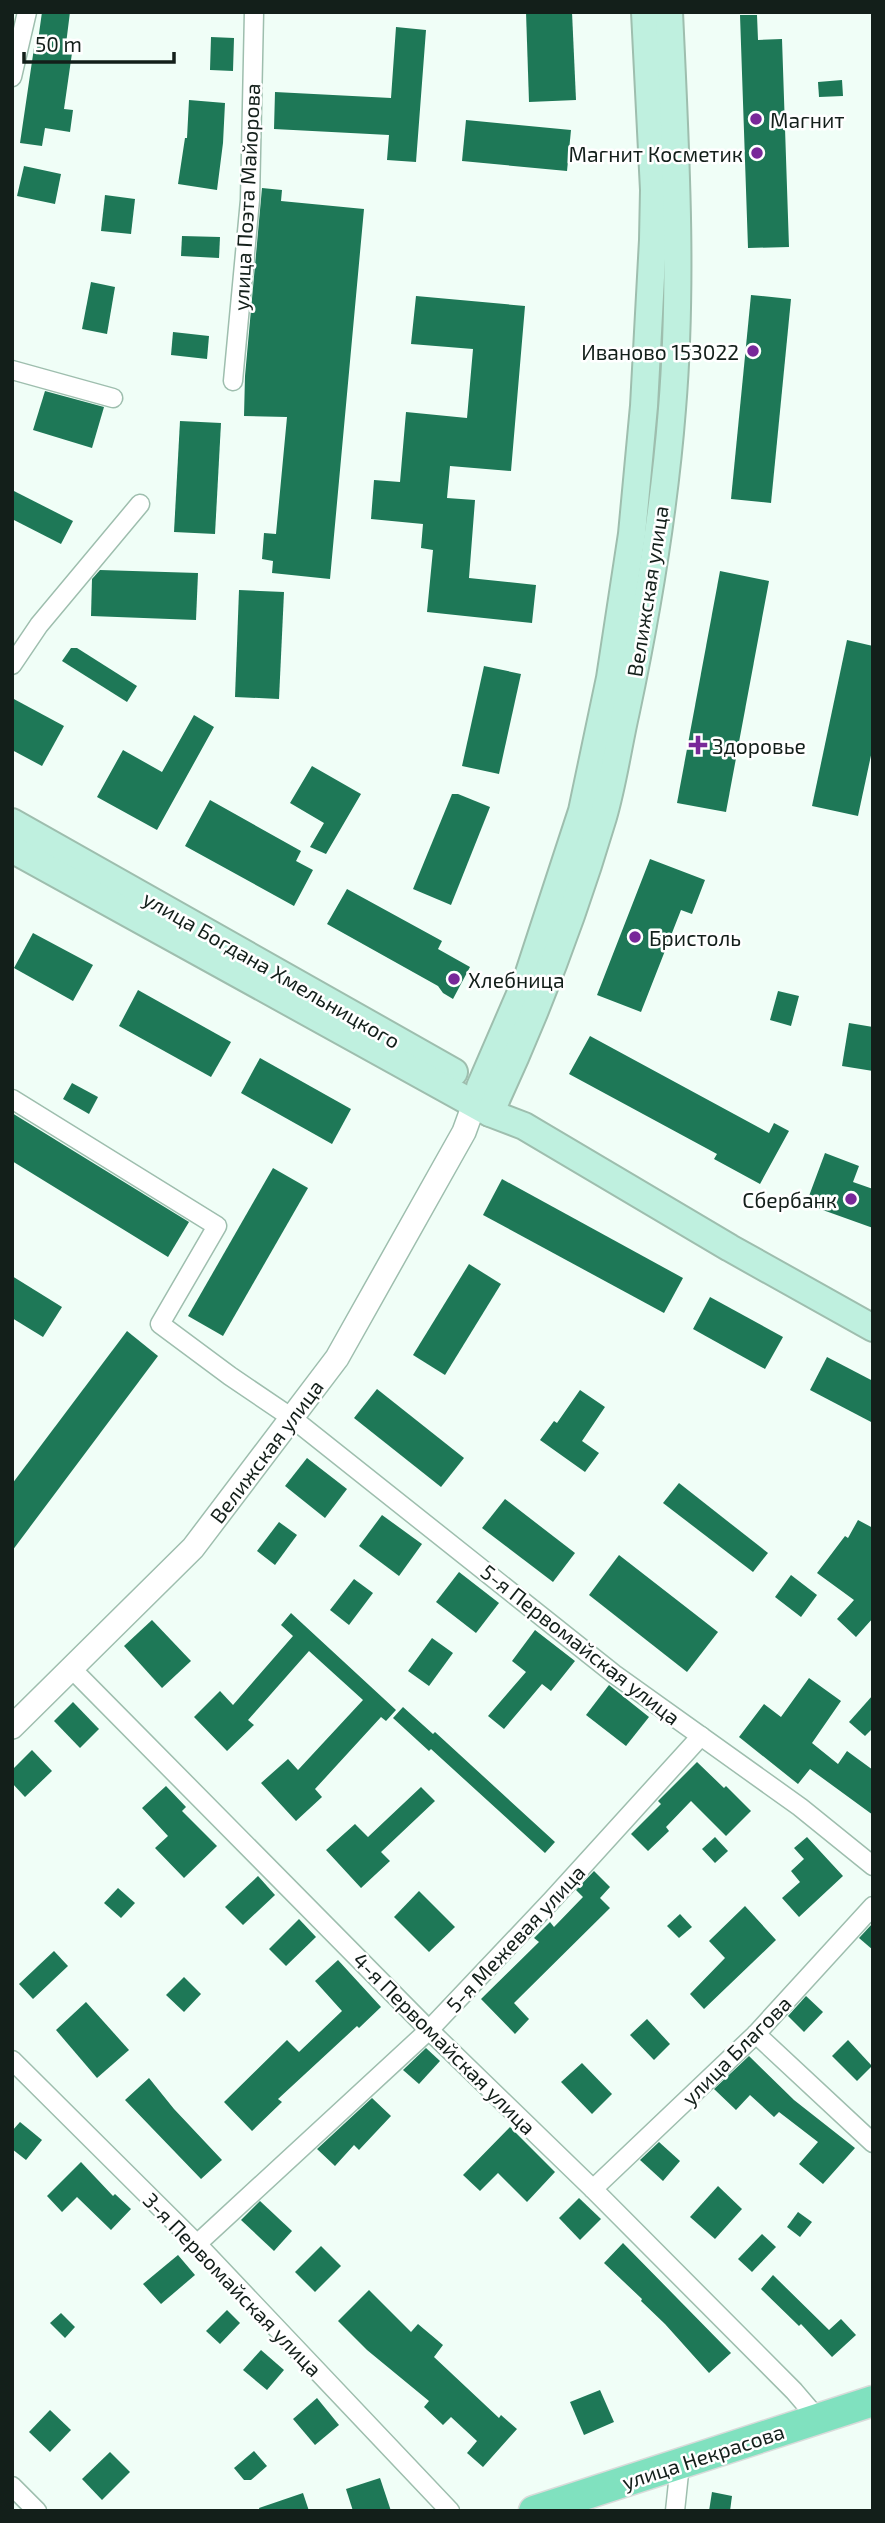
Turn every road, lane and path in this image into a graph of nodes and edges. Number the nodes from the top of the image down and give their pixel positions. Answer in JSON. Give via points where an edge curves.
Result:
{"nodes":[{"id":1,"x":27,"y":12,"type":"edge"},
{"id":2,"x":254,"y":12,"type":"edge"},
{"id":3,"x":645,"y":12,"type":"edge"},
{"id":4,"x":669,"y":12,"type":"edge"},
{"id":5,"x":12,"y":77,"type":"edge"},
{"id":6,"x":12,"y":370,"type":"edge"},
{"id":7,"x":233,"y":381,"type":"dead end"},
{"id":8,"x":113,"y":398,"type":"dead end"},
{"id":9,"x":140,"y":504,"type":"dead end"},
{"id":10,"x":12,"y":665,"type":"edge"},
{"id":11,"x":12,"y":822,"type":"edge"},
{"id":12,"x":12,"y":849,"type":"edge"},
{"id":13,"x":12,"y":1099,"type":"edge"},
{"id":14,"x":485,"y":1100,"type":"junction"},
{"id":15,"x":873,"y":1328,"type":"edge"},
{"id":16,"x":292,"y":1418,"type":"junction"},
{"id":17,"x":70,"y":1667,"type":"junction"},
{"id":18,"x":12,"y":1727,"type":"edge"},
{"id":19,"x":701,"y":1736,"type":"junction"},
{"id":20,"x":873,"y":1866,"type":"edge"},
{"id":21,"x":873,"y":1906,"type":"edge"},
{"id":22,"x":429,"y":2030,"type":"junction"},
{"id":23,"x":756,"y":2034,"type":"junction"},
{"id":24,"x":12,"y":2060,"type":"edge"},
{"id":25,"x":873,"y":2143,"type":"edge"},
{"id":26,"x":593,"y":2189,"type":"junction"},
{"id":27,"x":197,"y":2244,"type":"junction"},
{"id":28,"x":873,"y":2401,"type":"edge"},
{"id":29,"x":818,"y":2419,"type":"junction"},
{"id":30,"x":680,"y":2464,"type":"junction"},
{"id":31,"x":12,"y":2486,"type":"edge"},
{"id":32,"x":37,"y":2511,"type":"edge"},
{"id":33,"x":450,"y":2511,"type":"edge"},
{"id":34,"x":534,"y":2511,"type":"edge"},
{"id":35,"x":675,"y":2511,"type":"edge"}],
"edges":[{"from":1,"to":5,"type":"street"},
{"from":2,"to":7,"type":"street","name":"улица Поэта Майорова","via":[[250,200]]},
{"from":3,"to":14,"type":"main road","name":"Велижская улица","via":[[653,240],[632,534],[610,678],[582,811]]},
{"from":4,"to":14,"type":"main road","name":"Велижская улица","via":[[677,272],[672,409],[657,539],[604,814],[517,1058]]},
{"from":6,"to":8,"type":"street"},
{"from":9,"to":10,"type":"street","via":[[39,625]]},
{"from":11,"to":14,"type":"main road","name":"улица Богдана Хмельницкого"},
{"from":12,"to":14,"type":"main road","name":"улица Богдана Хмельницкого"},
{"from":13,"to":16,"type":"street","name":"5-я Первомайская улица","via":[[217,1226],[160,1324]]},
{"from":14,"to":15,"type":"main road","name":"улица Богдана Хмельницкого"},
{"from":14,"to":16,"type":"street","name":"Велижская улица","via":[[337,1358]]},
{"from":16,"to":17,"type":"street","name":"Велижская улица","via":[[193,1548]]},
{"from":16,"to":19,"type":"street","name":"5-я Первомайская улица","via":[[614,1674]]},
{"from":17,"to":18,"type":"street","name":"Велижская улица"},
{"from":17,"to":22,"type":"street","name":"4-я Первомайская улица"},
{"from":19,"to":20,"type":"street","name":"5-я Первомайская улица"},
{"from":19,"to":22,"type":"street","name":"5-я Межевая улица"},
{"from":21,"to":23,"type":"street","name":"улица Благова"},
{"from":22,"to":26,"type":"street","name":"4-я Первомайская улица"},
{"from":22,"to":27,"type":"street","name":"5-я Межевая улица"},
{"from":23,"to":25,"type":"street"},
{"from":23,"to":26,"type":"street","name":"улица Благова"},
{"from":24,"to":27,"type":"street","name":"3-я Первомайская улица"},
{"from":26,"to":29,"type":"street","name":"4-я Первомайская улица"},
{"from":27,"to":33,"type":"street","name":"3-я Первомайская улица"},
{"from":28,"to":29,"type":"main road","name":"улица Некрасова"},
{"from":29,"to":30,"type":"main road","name":"улица Некрасова"},
{"from":30,"to":34,"type":"main road","name":"улица Некрасова"},
{"from":30,"to":35,"type":"street"},
{"from":31,"to":32,"type":"street"}]}
